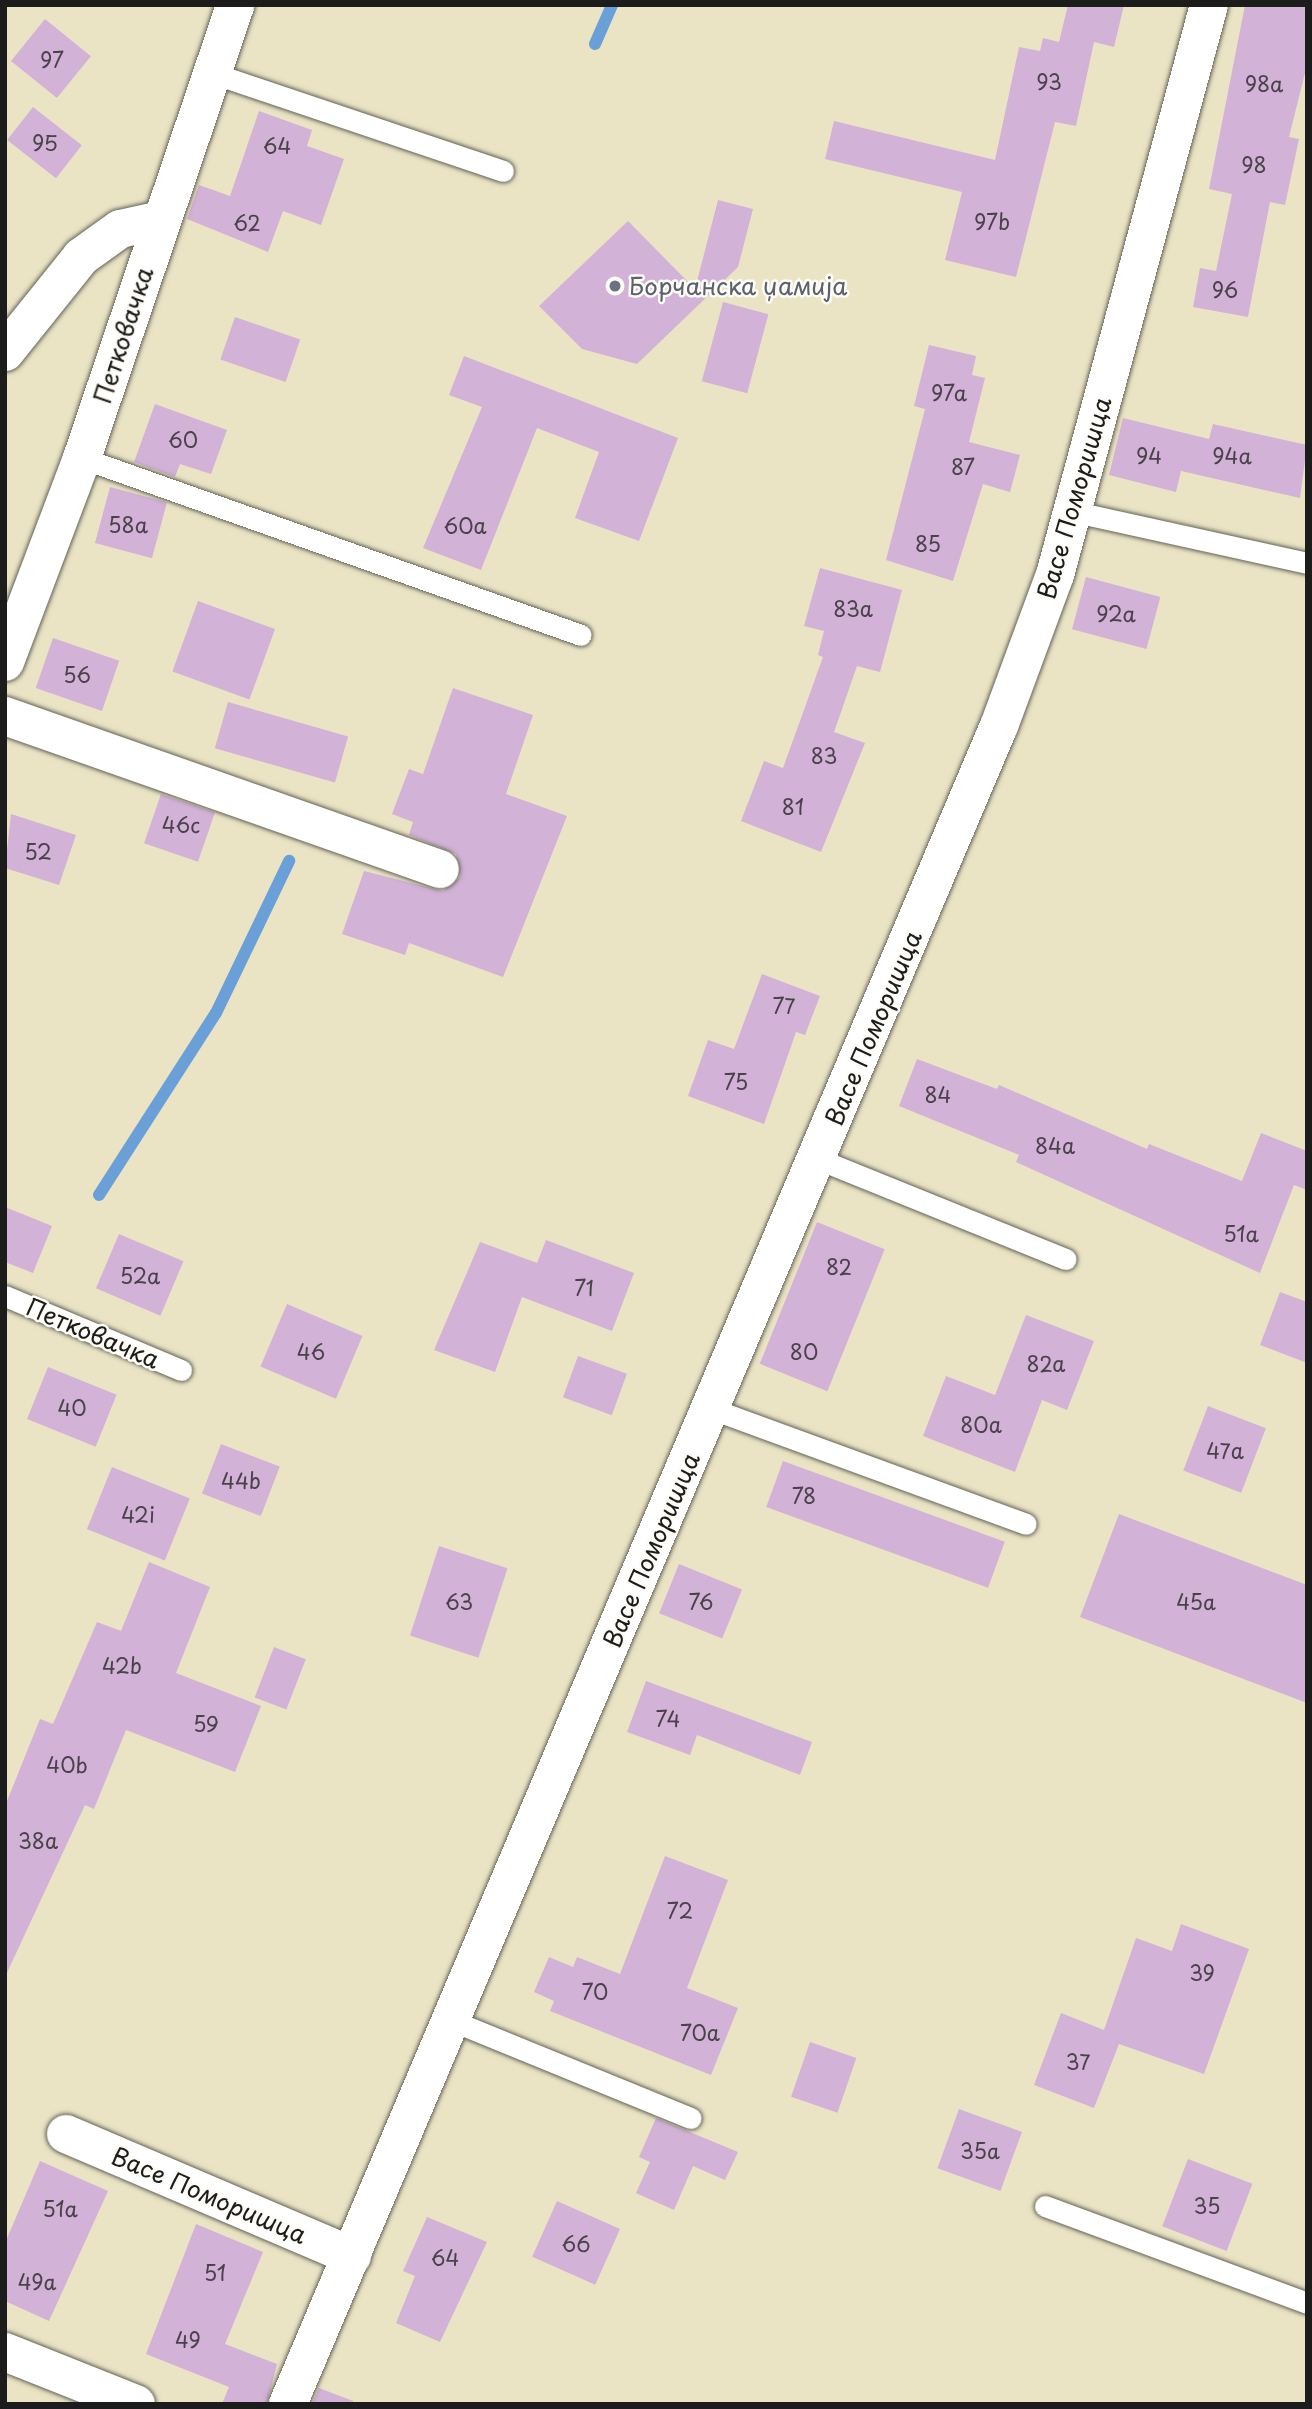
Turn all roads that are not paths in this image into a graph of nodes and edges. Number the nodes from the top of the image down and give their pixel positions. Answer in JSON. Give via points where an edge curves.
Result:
{"nodes":[{"id":1,"x":235,"y":5,"type":"edge"},
{"id":2,"x":1209,"y":5,"type":"edge"},
{"id":3,"x":212,"y":74,"type":"junction"},
{"id":4,"x":503,"y":171,"type":"dead end"},
{"id":5,"x":161,"y":220,"type":"junction"},
{"id":6,"x":5,"y":352,"type":"edge"},
{"id":7,"x":82,"y":458,"type":"junction"},
{"id":8,"x":1071,"y":511,"type":"junction"},
{"id":9,"x":1307,"y":563,"type":"edge"},
{"id":10,"x":581,"y":635,"type":"dead end"},
{"id":11,"x":5,"y":662,"type":"edge"},
{"id":12,"x":5,"y":716,"type":"edge"},
{"id":13,"x":440,"y":869,"type":"dead end"},
{"id":14,"x":818,"y":1158,"type":"junction"},
{"id":15,"x":1066,"y":1259,"type":"dead end"},
{"id":16,"x":5,"y":1296,"type":"edge"},
{"id":17,"x":181,"y":1370,"type":"dead end"},
{"id":18,"x":712,"y":1409,"type":"junction"},
{"id":19,"x":1026,"y":1524,"type":"dead end"},
{"id":20,"x":448,"y":2019,"type":"junction"},
{"id":21,"x":691,"y":2118,"type":"dead end"},
{"id":22,"x":66,"y":2134,"type":"dead end"},
{"id":23,"x":1045,"y":2206,"type":"dead end"},
{"id":24,"x":352,"y":2256,"type":"junction"},
{"id":25,"x":1307,"y":2304,"type":"edge"},
{"id":26,"x":5,"y":2352,"type":"edge"},
{"id":27,"x":136,"y":2404,"type":"edge"},
{"id":28,"x":288,"y":2404,"type":"edge"}],
"edges":[{"from":1,"to":3,"type":"street","name":"Петковачка"},
{"from":2,"to":8,"type":"street","name":"Васе Поморишца"},
{"from":3,"to":4,"type":"lane"},
{"from":3,"to":5,"type":"street","name":"Петковачка"},
{"from":5,"to":6,"type":"street","via":[[120,229],[81,257]]},
{"from":5,"to":7,"type":"street","name":"Петковачка"},
{"from":7,"to":10,"type":"lane"},
{"from":7,"to":11,"type":"street","name":"Петковачка"},
{"from":8,"to":9,"type":"lane"},
{"from":8,"to":14,"type":"street","name":"Васе Поморишца","via":[[1055,575],[999,726]]},
{"from":12,"to":13,"type":"street"},
{"from":14,"to":15,"type":"lane"},
{"from":14,"to":18,"type":"street","name":"Васе Поморишца"},
{"from":16,"to":17,"type":"lane","name":"Петковачка"},
{"from":18,"to":19,"type":"lane"},
{"from":18,"to":20,"type":"street","name":"Васе Поморишца"},
{"from":20,"to":21,"type":"lane"},
{"from":20,"to":24,"type":"street","name":"Васе Поморишца"},
{"from":22,"to":24,"type":"street","name":"Васе Поморишца"},
{"from":23,"to":25,"type":"lane"},
{"from":24,"to":28,"type":"street","name":"Васе Поморишца"},
{"from":26,"to":27,"type":"street"}]}
